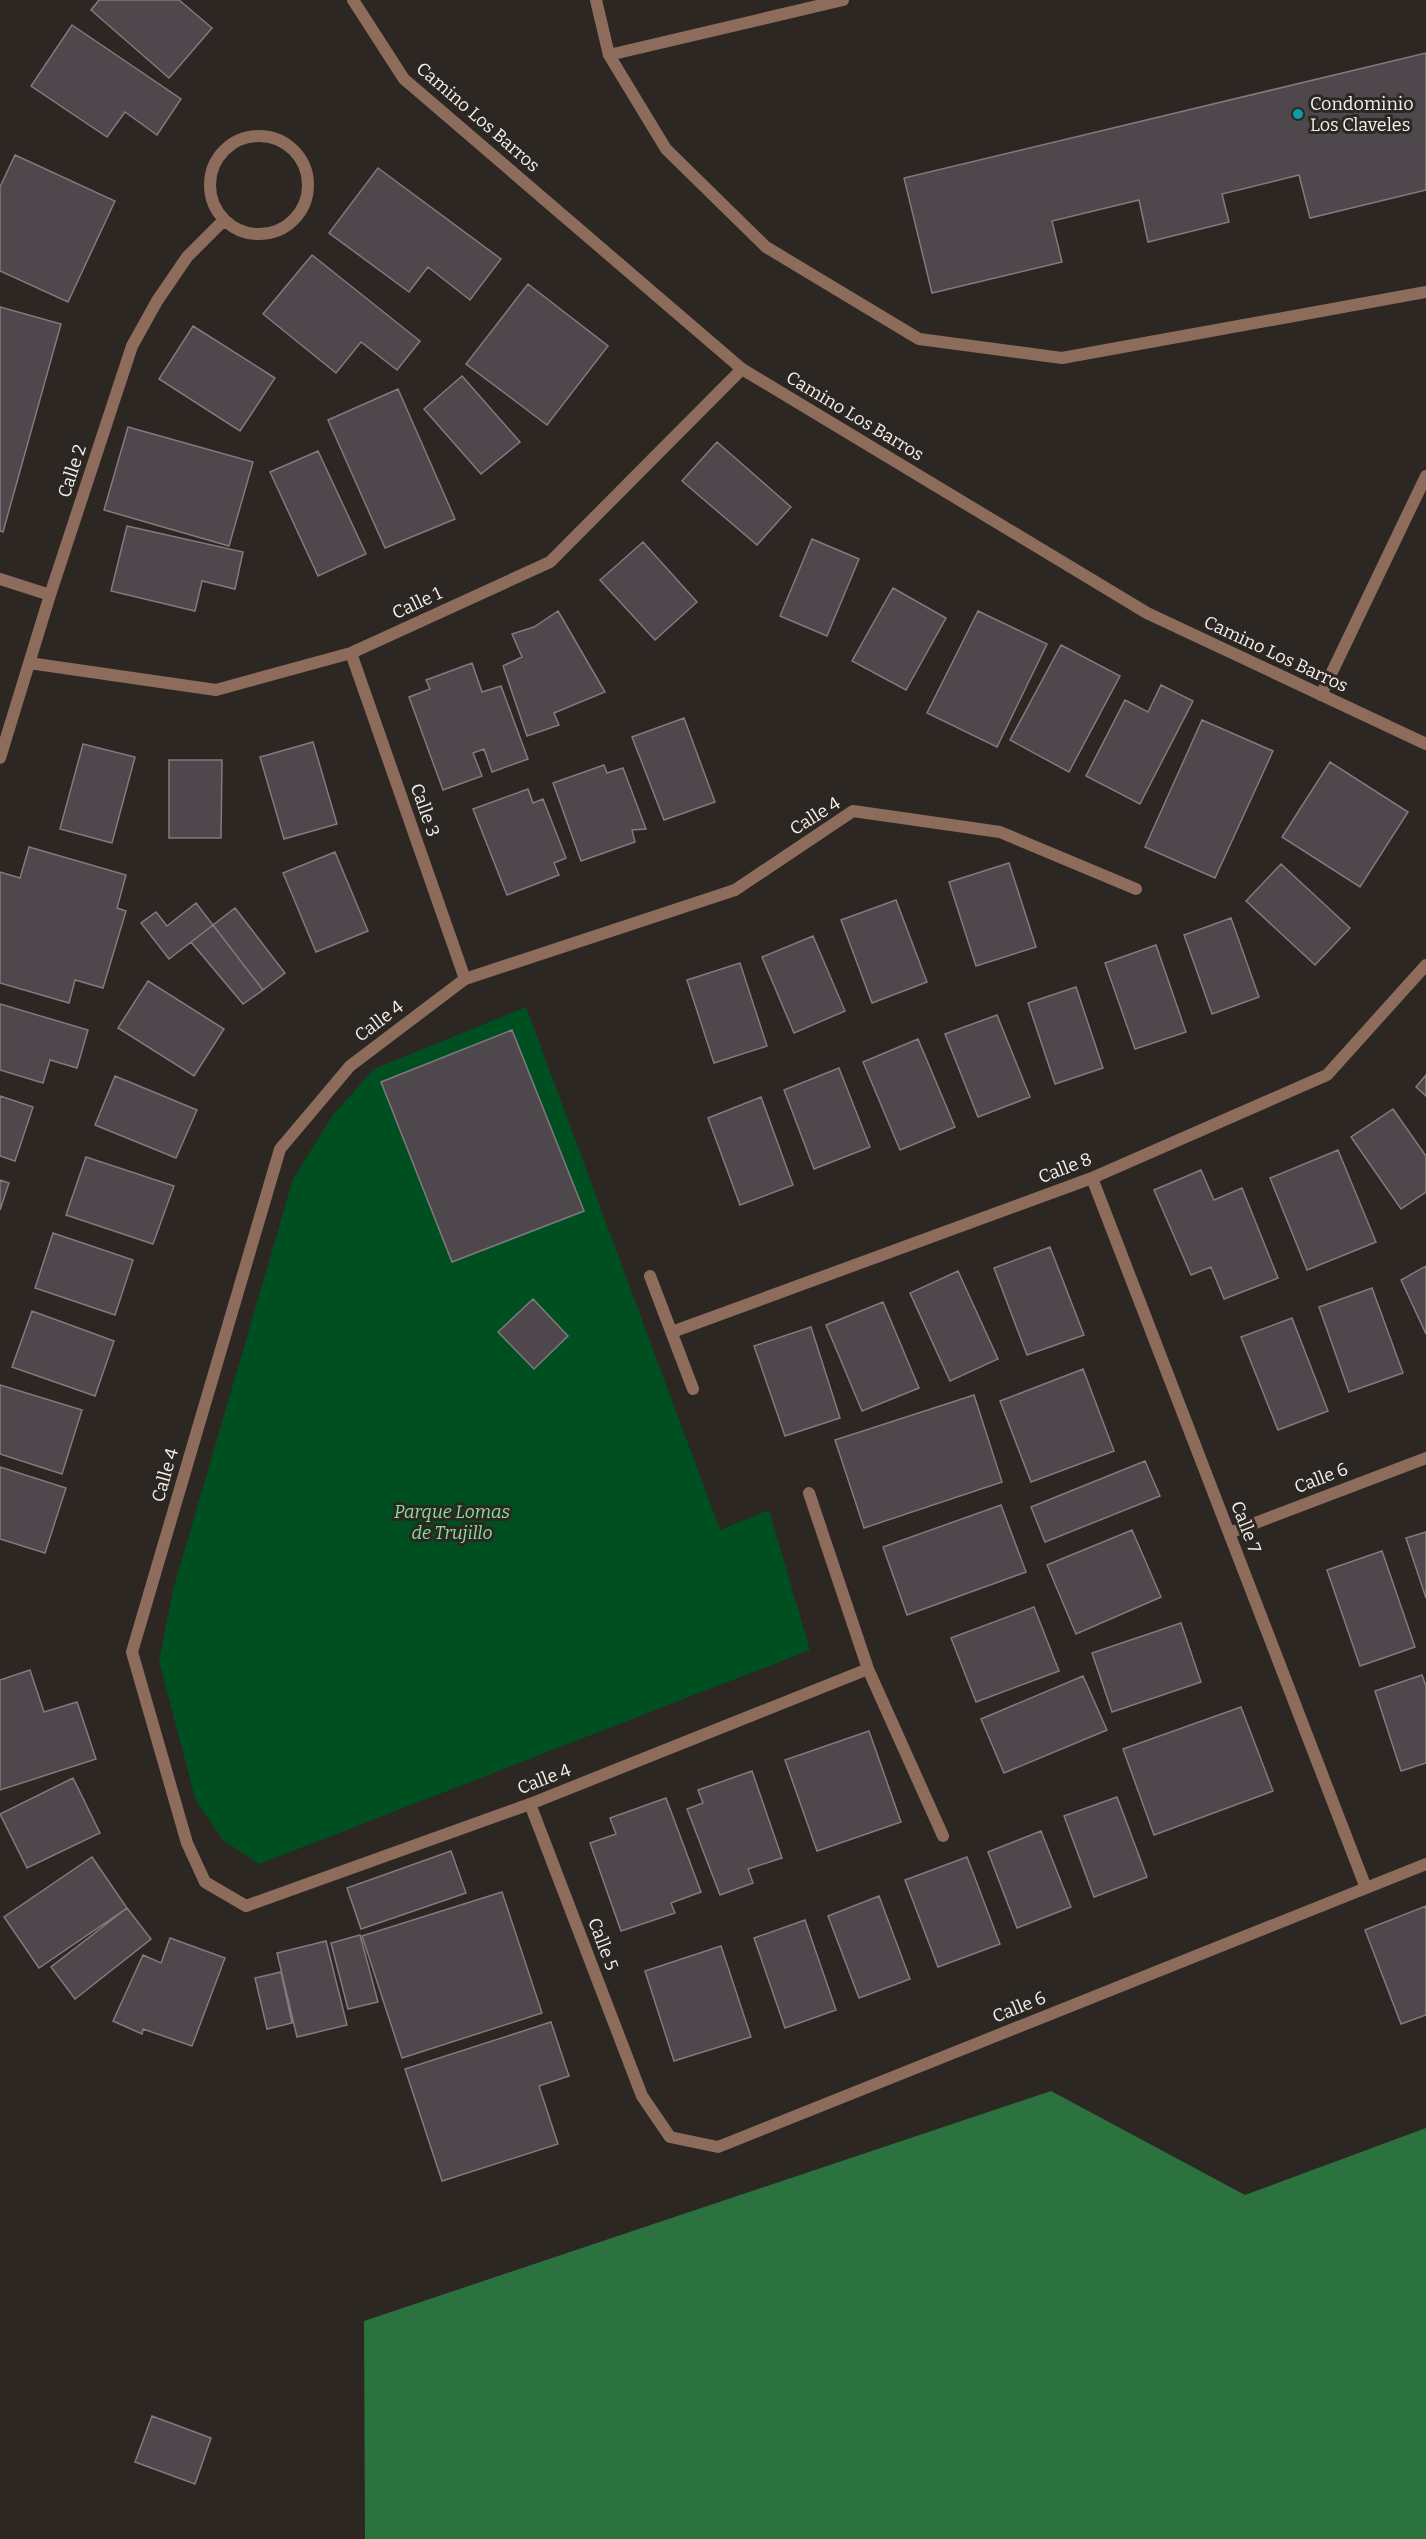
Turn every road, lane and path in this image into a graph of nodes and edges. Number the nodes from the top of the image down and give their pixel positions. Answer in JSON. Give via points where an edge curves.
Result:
{"nodes":[{"id":1,"x":353,"y":0,"type":"edge"},
{"id":2,"x":596,"y":0,"type":"edge"},
{"id":3,"x":843,"y":0,"type":"edge"},
{"id":4,"x":609,"y":55,"type":"junction"},
{"id":5,"x":224,"y":220,"type":"junction"},
{"id":6,"x":1426,"y":292,"type":"edge"},
{"id":7,"x":742,"y":369,"type":"junction"},
{"id":8,"x":1426,"y":476,"type":"edge"},
{"id":9,"x":0,"y":579,"type":"edge"},
{"id":10,"x":50,"y":595,"type":"junction"},
{"id":11,"x":351,"y":653,"type":"junction"},
{"id":12,"x":29,"y":663,"type":"junction"},
{"id":13,"x":1321,"y":695,"type":"junction"},
{"id":14,"x":1426,"y":744,"type":"edge"},
{"id":15,"x":0,"y":758,"type":"edge"},
{"id":16,"x":1136,"y":889,"type":"dead end"},
{"id":17,"x":1426,"y":965,"type":"edge"},
{"id":18,"x":465,"y":979,"type":"junction"},
{"id":19,"x":1092,"y":1178,"type":"junction"},
{"id":20,"x":650,"y":1276,"type":"dead end"},
{"id":21,"x":672,"y":1332,"type":"junction"},
{"id":22,"x":693,"y":1389,"type":"dead end"},
{"id":23,"x":1426,"y":1458,"type":"edge"},
{"id":24,"x":809,"y":1493,"type":"dead end"},
{"id":25,"x":1228,"y":1533,"type":"junction"},
{"id":26,"x":868,"y":1669,"type":"junction"},
{"id":27,"x":530,"y":1804,"type":"junction"},
{"id":28,"x":944,"y":1836,"type":"dead end"},
{"id":29,"x":1426,"y":1864,"type":"edge"},
{"id":30,"x":1366,"y":1888,"type":"junction"},
{"id":31,"x":642,"y":2096,"type":"joint"}],
"edges":[{"from":1,"to":7,"type":"street","name":"Camino Los Barros","via":[[404,79]]},
{"from":2,"to":4,"type":"street"},
{"from":3,"to":4,"type":"street"},
{"from":4,"to":6,"type":"street","via":[[666,149],[766,247],[919,339],[1062,358]]},
{"from":5,"to":5,"type":"street","via":[[259,234],[279,231],[295,220],[306,203],[309,184],[305,166],[295,150],[279,138],[259,135],[240,139],[223,150],[213,166],[209,185],[213,204]]},
{"from":5,"to":10,"type":"street","name":"Calle 2","via":[[186,257],[132,346]]},
{"from":7,"to":11,"type":"street","name":"Calle 1","via":[[550,562]]},
{"from":7,"to":13,"type":"street","name":"Camino Los Barros","via":[[1147,613]]},
{"from":8,"to":13,"type":"street"},
{"from":9,"to":10,"type":"street"},
{"from":10,"to":12,"type":"street","name":"Calle 2"},
{"from":11,"to":12,"type":"street","name":"Calle 1","via":[[216,690]]},
{"from":11,"to":18,"type":"street","name":"Calle 3"},
{"from":12,"to":15,"type":"street","name":"Calle 2"},
{"from":13,"to":14,"type":"street","name":"Camino Los Barros"},
{"from":16,"to":18,"type":"street","name":"Calle 4","via":[[1000,832],[853,811],[735,890]]},
{"from":17,"to":19,"type":"street","name":"Calle 8","via":[[1327,1075]]},
{"from":18,"to":27,"type":"street","name":"Calle 4","via":[[350,1066],[280,1149],[132,1652],[187,1843],[205,1882],[246,1906]]},
{"from":19,"to":21,"type":"street","name":"Calle 8"},
{"from":19,"to":25,"type":"street","name":"Calle 7"},
{"from":20,"to":21,"type":"street"},
{"from":21,"to":22,"type":"street"},
{"from":23,"to":25,"type":"street","name":"Calle 6"},
{"from":24,"to":26,"type":"street"},
{"from":25,"to":30,"type":"street","name":"Calle 7"},
{"from":26,"to":27,"type":"street","name":"Calle 4"},
{"from":26,"to":28,"type":"street"},
{"from":27,"to":31,"type":"street","name":"Calle 5"},
{"from":29,"to":30,"type":"street","name":"Calle 6"},
{"from":30,"to":31,"type":"street","name":"Calle 6","via":[[718,2147],[670,2137]]}]}
